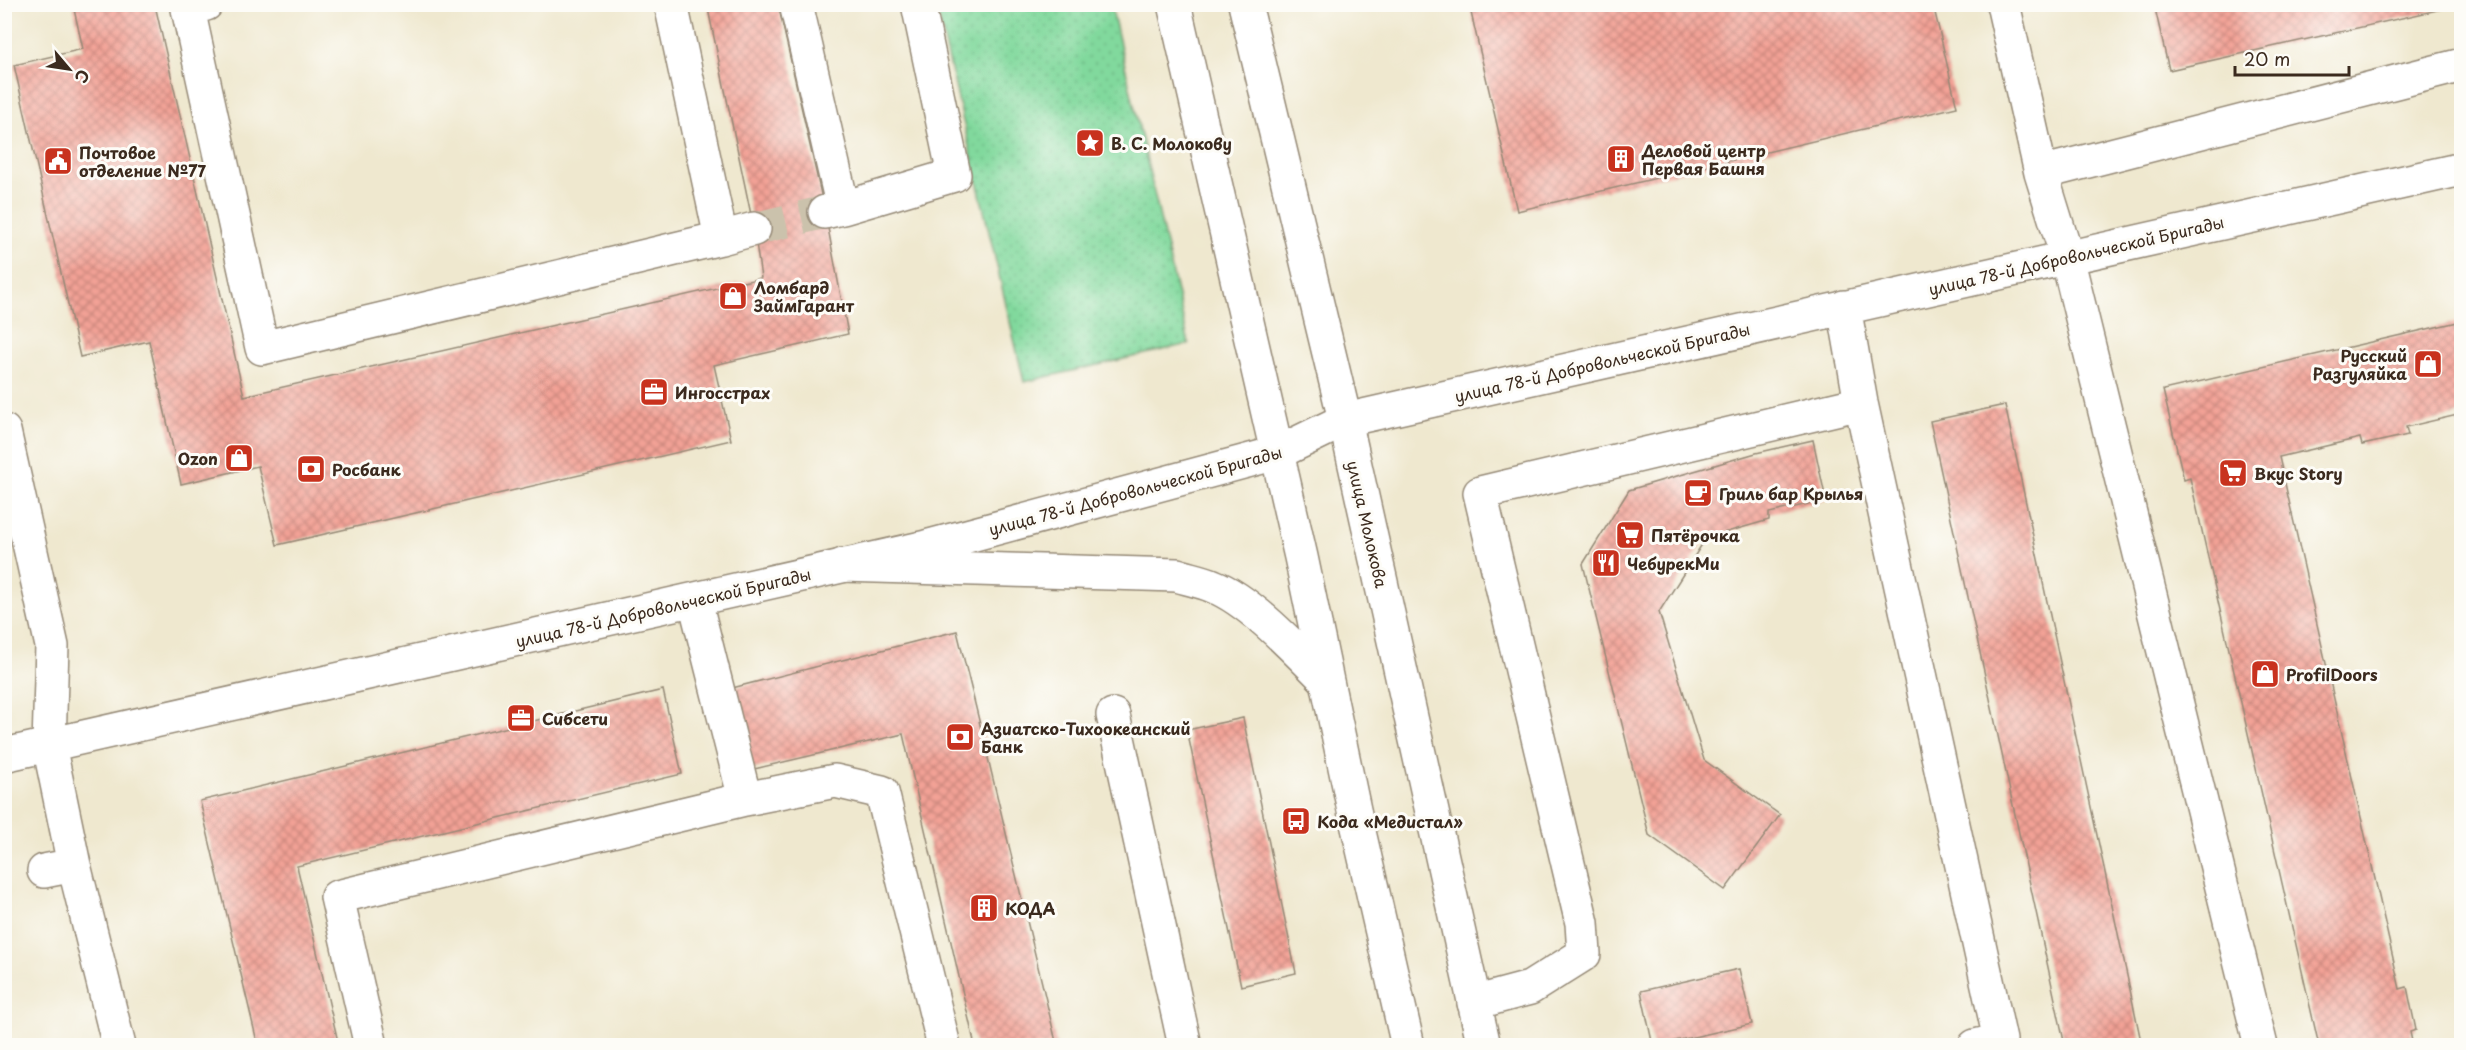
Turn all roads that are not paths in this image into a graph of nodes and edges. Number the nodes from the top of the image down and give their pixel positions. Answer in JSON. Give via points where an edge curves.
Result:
{"nodes":[{"id":1,"x":206,"y":4,"type":"edge"},
{"id":2,"x":672,"y":4,"type":"edge"},
{"id":3,"x":796,"y":4,"type":"edge"},
{"id":4,"x":918,"y":4,"type":"edge"},
{"id":5,"x":1174,"y":4,"type":"edge"},
{"id":6,"x":1245,"y":4,"type":"edge"},
{"id":7,"x":2003,"y":4,"type":"edge"},
{"id":8,"x":2462,"y":65,"type":"edge"},
{"id":9,"x":2462,"y":169,"type":"edge"},
{"id":10,"x":2041,"y":173,"type":"junction"},
{"id":11,"x":754,"y":229,"type":"tunnel mouth"},
{"id":12,"x":721,"y":238,"type":"junction"},
{"id":13,"x":2067,"y":257,"type":"junction"},
{"id":14,"x":1844,"y":307,"type":"junction"},
{"id":15,"x":1862,"y":403,"type":"junction"},
{"id":16,"x":1345,"y":420,"type":"junction"},
{"id":17,"x":4,"y":431,"type":"edge"},
{"id":18,"x":1276,"y":453,"type":"junction"},
{"id":19,"x":843,"y":565,"type":"junction"},
{"id":20,"x":695,"y":601,"type":"junction"},
{"id":21,"x":1327,"y":681,"type":"junction"},
{"id":22,"x":1113,"y":715,"type":"dead end"},
{"id":23,"x":49,"y":745,"type":"junction"},
{"id":24,"x":4,"y":755,"type":"edge"},
{"id":25,"x":745,"y":799,"type":"junction"},
{"id":26,"x":1474,"y":1003,"type":"junction"},
{"id":27,"x":118,"y":1046,"type":"edge"},
{"id":28,"x":371,"y":1046,"type":"edge"},
{"id":29,"x":944,"y":1046,"type":"edge"},
{"id":30,"x":1185,"y":1046,"type":"edge"},
{"id":31,"x":1408,"y":1046,"type":"edge"},
{"id":32,"x":1484,"y":1046,"type":"edge"},
{"id":33,"x":1975,"y":1046,"type":"edge"},
{"id":34,"x":2261,"y":1046,"type":"edge"}],
"edges":[{"from":1,"to":12,"type":"street","via":[[188,9],[262,348]]},
{"from":2,"to":12,"type":"street"},
{"from":3,"to":4,"type":"street","via":[[834,210],[954,175]]},
{"from":5,"to":18,"type":"street"},
{"from":6,"to":16,"type":"street","name":"улица Молокова"},
{"from":7,"to":10,"type":"street"},
{"from":8,"to":10,"type":"street"},
{"from":9,"to":13,"type":"street","name":"улица 78-й Добровольческой Бригады"},
{"from":10,"to":13,"type":"street"},
{"from":11,"to":12,"type":"street"},
{"from":13,"to":14,"type":"street","name":"улица 78-й Добровольческой Бригады"},
{"from":13,"to":34,"type":"street"},
{"from":14,"to":15,"type":"street"},
{"from":14,"to":16,"type":"street","name":"улица 78-й Добровольческой Бригады"},
{"from":15,"to":26,"type":"street","via":[[1480,493],[1582,923],[1584,954],[1530,987]]},
{"from":15,"to":33,"type":"street","via":[[2000,1040]]},
{"from":16,"to":18,"type":"street","name":"улица 78-й Добровольческой Бригады"},
{"from":16,"to":26,"type":"street","name":"улица Молокова"},
{"from":17,"to":23,"type":"street","via":[[52,646]]},
{"from":18,"to":19,"type":"street","name":"улица 78-й Добровольческой Бригады","via":[[926,547]]},
{"from":18,"to":21,"type":"street"},
{"from":19,"to":20,"type":"street","name":"улица 78-й Добровольческой Бригады"},
{"from":19,"to":21,"type":"street","via":[[1177,575],[1215,586],[1248,608],[1283,636]]},
{"from":20,"to":23,"type":"street","name":"улица 78-й Добровольческой Бригады"},
{"from":20,"to":25,"type":"street"},
{"from":21,"to":31,"type":"street"},
{"from":22,"to":30,"type":"street"},
{"from":23,"to":24,"type":"street","name":"улица 78-й Добровольческой Бригады"},
{"from":23,"to":27,"type":"street","via":[[59,868]]},
{"from":25,"to":28,"type":"street","via":[[337,897]]},
{"from":25,"to":29,"type":"street","via":[[835,781],[882,792]]},
{"from":26,"to":32,"type":"street","name":"улица Молокова"}]}
